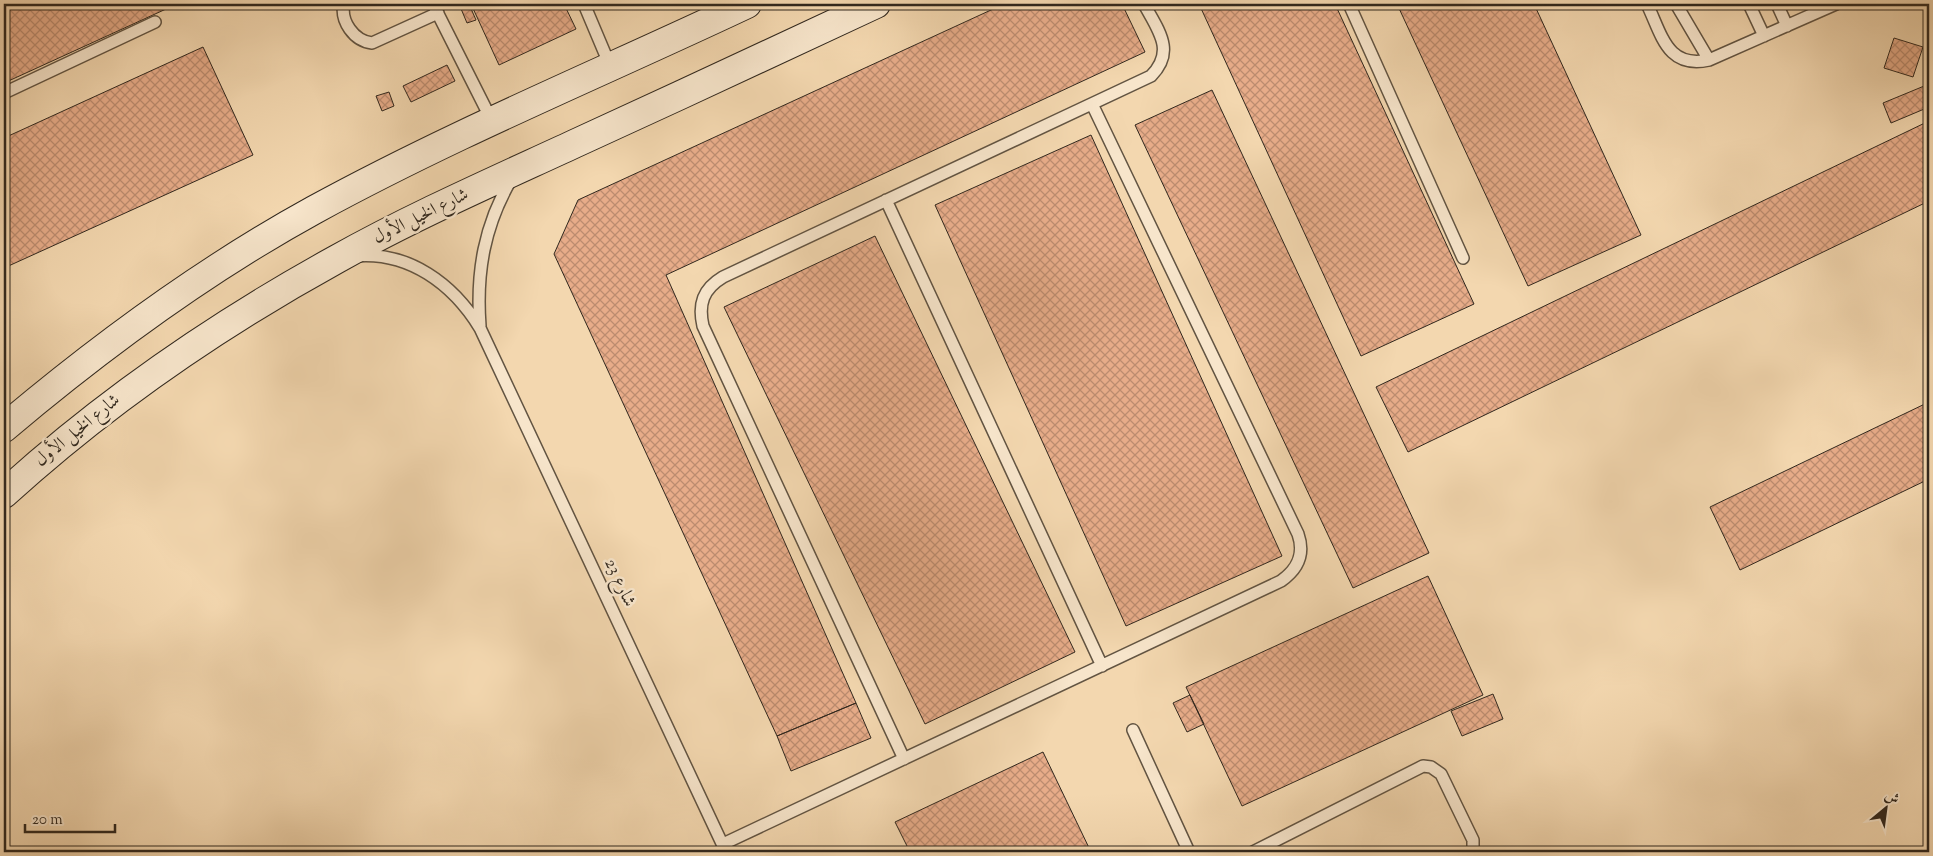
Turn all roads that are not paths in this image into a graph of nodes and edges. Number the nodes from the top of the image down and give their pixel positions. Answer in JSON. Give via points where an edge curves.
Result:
{"nodes":[{"id":1,"x":344,"y":4,"type":"edge"},
{"id":2,"x":584,"y":4,"type":"edge"},
{"id":3,"x":747,"y":4,"type":"edge"},
{"id":4,"x":876,"y":4,"type":"edge"},
{"id":5,"x":1144,"y":4,"type":"edge"},
{"id":6,"x":1349,"y":4,"type":"edge"},
{"id":7,"x":1647,"y":4,"type":"edge"},
{"id":8,"x":1676,"y":4,"type":"edge"},
{"id":9,"x":1749,"y":4,"type":"edge"},
{"id":10,"x":1776,"y":4,"type":"edge"},
{"id":11,"x":1836,"y":4,"type":"edge"},
{"id":12,"x":435,"y":8,"type":"edge"},
{"id":13,"x":155,"y":22,"type":"dead end"},
{"id":14,"x":1787,"y":26,"type":"junction"},
{"id":15,"x":1764,"y":36,"type":"junction"},
{"id":16,"x":1709,"y":60,"type":"junction"},
{"id":17,"x":612,"y":68,"type":"junction"},
{"id":18,"x":4,"y":93,"type":"edge"},
{"id":19,"x":1092,"y":104,"type":"junction"},
{"id":20,"x":492,"y":121,"type":"junction"},
{"id":21,"x":516,"y":171,"type":"junction"},
{"id":22,"x":886,"y":200,"type":"junction"},
{"id":23,"x":338,"y":258,"type":"junction"},
{"id":24,"x":1463,"y":258,"type":"dead end"},
{"id":25,"x":480,"y":328,"type":"junction"},
{"id":26,"x":4,"y":428,"type":"edge"},
{"id":27,"x":4,"y":494,"type":"edge"},
{"id":28,"x":1102,"y":666,"type":"junction"},
{"id":29,"x":1133,"y":730,"type":"dead end"},
{"id":30,"x":904,"y":759,"type":"junction"},
{"id":31,"x":724,"y":848,"type":"edge"},
{"id":32,"x":1189,"y":852,"type":"edge"},
{"id":33,"x":1253,"y":852,"type":"edge"},
{"id":34,"x":1473,"y":852,"type":"edge"}],
"edges":[{"from":1,"to":12,"type":"lane","via":[[343,14],[356,37],[372,43]]},
{"from":2,"to":17,"type":"lane"},
{"from":3,"to":17,"type":"main road"},
{"from":4,"to":21,"type":"main road","name":"شارع الخيل الأول"},
{"from":5,"to":19,"type":"lane","via":[[1163,42],[1162,61],[1150,76]]},
{"from":6,"to":24,"type":"lane"},
{"from":7,"to":16,"type":"lane","via":[[1674,54],[1683,61],[1694,63]]},
{"from":8,"to":16,"type":"lane"},
{"from":9,"to":15,"type":"lane"},
{"from":10,"to":14,"type":"lane"},
{"from":11,"to":14,"type":"lane"},
{"from":12,"to":20,"type":"lane"},
{"from":13,"to":18,"type":"lane"},
{"from":14,"to":15,"type":"lane"},
{"from":15,"to":16,"type":"lane"},
{"from":17,"to":20,"type":"main road"},
{"from":19,"to":22,"type":"lane"},
{"from":19,"to":28,"type":"lane","via":[[1298,534],[1301,552],[1295,569],[1281,581]]},
{"from":20,"to":26,"type":"main road","via":[[314,210],[244,252],[108,344]]},
{"from":21,"to":23,"type":"main road","name":"شارع الخيل الأول","via":[[426,212]]},
{"from":21,"to":25,"type":"lane","name":"شارع 23","via":[[502,194],[484,246],[479,273]]},
{"from":22,"to":28,"type":"lane"},
{"from":22,"to":30,"type":"lane","via":[[723,277],[706,291],[700,314],[702,326]]},
{"from":23,"to":25,"type":"lane","name":"شارع 23","via":[[383,257],[425,271],[457,295]]},
{"from":23,"to":27,"type":"main road","name":"شارع الخيل الأول","via":[[270,297],[139,383],[80,428]]},
{"from":25,"to":31,"type":"lane","name":"شارع 23"},
{"from":28,"to":30,"type":"lane"},
{"from":29,"to":32,"type":"lane"},
{"from":30,"to":31,"type":"lane"},
{"from":33,"to":34,"type":"lane","via":[[1423,766],[1441,774],[1473,840]]}]}
